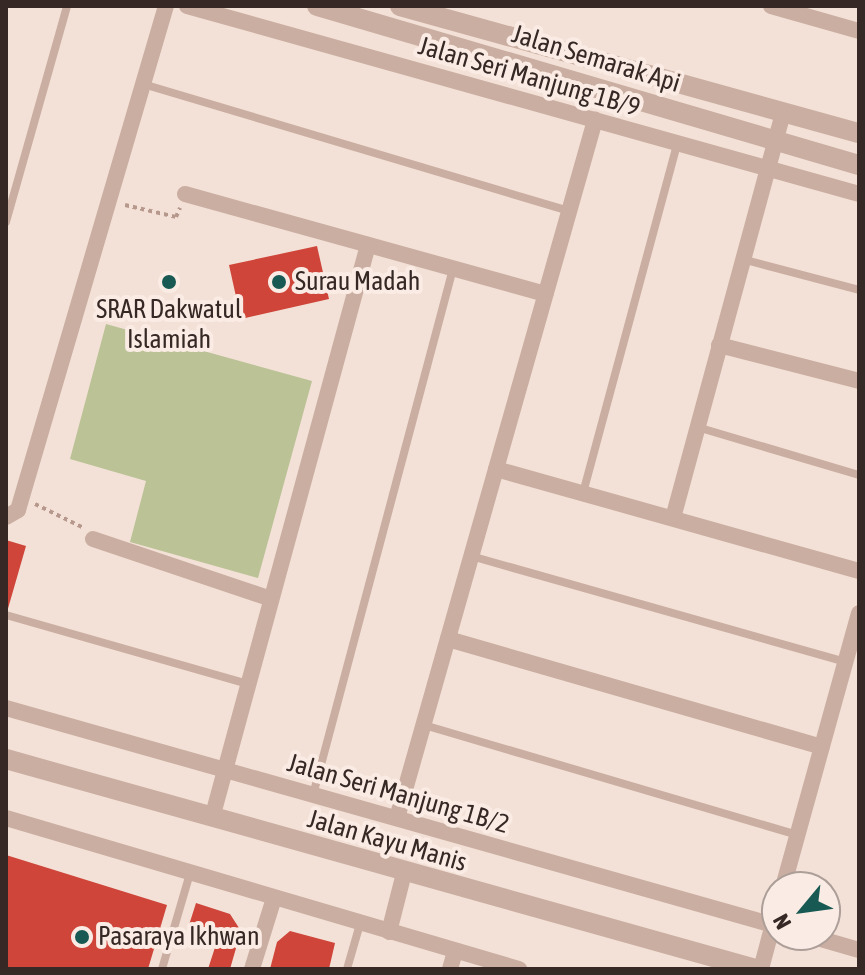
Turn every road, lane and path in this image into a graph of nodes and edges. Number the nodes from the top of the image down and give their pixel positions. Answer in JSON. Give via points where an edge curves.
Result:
{"nodes":[{"id":1,"x":67,"y":6,"type":"edge"},
{"id":2,"x":166,"y":6,"type":"edge"},
{"id":3,"x":187,"y":6,"type":"edge"},
{"id":4,"x":317,"y":6,"type":"edge"},
{"id":5,"x":400,"y":6,"type":"edge"},
{"id":6,"x":771,"y":6,"type":"edge"},
{"id":7,"x":859,"y":31,"type":"edge"},
{"id":8,"x":143,"y":84,"type":"junction"},
{"id":9,"x":783,"y":112,"type":"junction"},
{"id":10,"x":595,"y":120,"type":"junction"},
{"id":11,"x":859,"y":133,"type":"edge"},
{"id":12,"x":774,"y":140,"type":"junction"},
{"id":13,"x":677,"y":143,"type":"junction"},
{"id":14,"x":859,"y":165,"type":"edge"},
{"id":15,"x":766,"y":168,"type":"junction"},
{"id":16,"x":185,"y":194,"type":"joint"},
{"id":17,"x":859,"y":194,"type":"edge"},
{"id":18,"x":109,"y":201,"type":"junction"},
{"id":19,"x":569,"y":211,"type":"junction"},
{"id":20,"x":6,"y":222,"type":"edge"},
{"id":21,"x":368,"y":245,"type":"junction"},
{"id":22,"x":742,"y":259,"type":"junction"},
{"id":23,"x":453,"y":268,"type":"junction"},
{"id":24,"x":859,"y":290,"type":"edge"},
{"id":25,"x":545,"y":294,"type":"junction"},
{"id":26,"x":719,"y":345,"type":"junction"},
{"id":27,"x":859,"y":381,"type":"edge"},
{"id":28,"x":697,"y":427,"type":"junction"},
{"id":29,"x":496,"y":469,"type":"junction"},
{"id":30,"x":859,"y":475,"type":"edge"},
{"id":31,"x":583,"y":493,"type":"junction"},
{"id":32,"x":22,"y":499,"type":"junction"},
{"id":33,"x":6,"y":517,"type":"edge"},
{"id":34,"x":673,"y":518,"type":"junction"},
{"id":35,"x":93,"y":539,"type":"joint"},
{"id":36,"x":471,"y":556,"type":"junction"},
{"id":37,"x":859,"y":571,"type":"edge"},
{"id":38,"x":271,"y":599,"type":"junction"},
{"id":39,"x":859,"y":613,"type":"edge"},
{"id":40,"x":6,"y":615,"type":"edge"},
{"id":41,"x":448,"y":639,"type":"junction"},
{"id":42,"x":845,"y":662,"type":"junction"},
{"id":43,"x":248,"y":684,"type":"junction"},
{"id":44,"x":6,"y":708,"type":"edge"},
{"id":45,"x":424,"y":725,"type":"junction"},
{"id":46,"x":822,"y":747,"type":"junction"},
{"id":47,"x":6,"y":759,"type":"edge"},
{"id":48,"x":224,"y":770,"type":"junction"},
{"id":49,"x":313,"y":795,"type":"junction"},
{"id":50,"x":6,"y":818,"type":"edge"},
{"id":51,"x":212,"y":818,"type":"junction"},
{"id":52,"x":397,"y":818,"type":"junction"},
{"id":53,"x":798,"y":835,"type":"junction"},
{"id":54,"x":788,"y":871,"type":"edge"},
{"id":55,"x":190,"y":873,"type":"junction"},
{"id":56,"x":404,"y":873,"type":"junction"},
{"id":57,"x":274,"y":898,"type":"junction"},
{"id":58,"x":761,"y":916,"type":"edge"},
{"id":59,"x":360,"y":924,"type":"junction"},
{"id":60,"x":389,"y":932,"type":"junction"},
{"id":61,"x":455,"y":952,"type":"junction"},
{"id":62,"x":162,"y":969,"type":"edge"},
{"id":63,"x":252,"y":969,"type":"edge"},
{"id":64,"x":347,"y":969,"type":"edge"},
{"id":65,"x":450,"y":969,"type":"edge"},
{"id":66,"x":519,"y":969,"type":"edge"},
{"id":67,"x":758,"y":969,"type":"edge"}],
"edges":[{"from":1,"to":20,"type":"lane"},
{"from":2,"to":8,"type":"street"},
{"from":3,"to":10,"type":"street","name":"Jalan Seri Manjung 1B/9"},
{"from":4,"to":12,"type":"street","name":"Jalan Semarak Api"},
{"from":5,"to":9,"type":"street","name":"Jalan Semarak Api"},
{"from":6,"to":7,"type":"street"},
{"from":8,"to":18,"type":"street"},
{"from":8,"to":19,"type":"lane"},
{"from":9,"to":11,"type":"street","name":"Jalan Semarak Api"},
{"from":9,"to":12,"type":"street"},
{"from":10,"to":13,"type":"street","name":"Jalan Seri Manjung 1B/9"},
{"from":10,"to":19,"type":"street"},
{"from":12,"to":14,"type":"street","name":"Jalan Semarak Api"},
{"from":12,"to":15,"type":"street"},
{"from":13,"to":15,"type":"street","name":"Jalan Seri Manjung 1B/9"},
{"from":13,"to":31,"type":"lane"},
{"from":15,"to":17,"type":"street","name":"Jalan Seri Manjung 1B/9"},
{"from":15,"to":22,"type":"street"},
{"from":16,"to":18,"type":"path","via":[[176,217]]},
{"from":16,"to":21,"type":"street"},
{"from":18,"to":32,"type":"street"},
{"from":19,"to":25,"type":"street"},
{"from":21,"to":23,"type":"street"},
{"from":21,"to":38,"type":"street"},
{"from":22,"to":24,"type":"lane"},
{"from":22,"to":26,"type":"street"},
{"from":23,"to":25,"type":"street"},
{"from":23,"to":49,"type":"lane"},
{"from":25,"to":29,"type":"street"},
{"from":26,"to":27,"type":"street"},
{"from":26,"to":28,"type":"street"},
{"from":28,"to":30,"type":"lane"},
{"from":28,"to":34,"type":"street"},
{"from":29,"to":31,"type":"street"},
{"from":29,"to":36,"type":"street"},
{"from":31,"to":34,"type":"street"},
{"from":32,"to":33,"type":"street"},
{"from":32,"to":35,"type":"path","via":[[70,517]]},
{"from":34,"to":37,"type":"street"},
{"from":35,"to":38,"type":"street"},
{"from":36,"to":41,"type":"street"},
{"from":36,"to":42,"type":"lane"},
{"from":38,"to":43,"type":"street"},
{"from":39,"to":42,"type":"street"},
{"from":40,"to":43,"type":"lane"},
{"from":41,"to":45,"type":"street"},
{"from":41,"to":46,"type":"street"},
{"from":42,"to":46,"type":"street"},
{"from":43,"to":48,"type":"street"},
{"from":44,"to":48,"type":"street","name":"Jalan Seri Manjung 1B/2"},
{"from":45,"to":52,"type":"street"},
{"from":45,"to":53,"type":"lane"},
{"from":46,"to":53,"type":"street"},
{"from":47,"to":51,"type":"street","name":"Jalan Kayu Manis"},
{"from":48,"to":49,"type":"street","name":"Jalan Seri Manjung 1B/2"},
{"from":48,"to":51,"type":"street"},
{"from":49,"to":52,"type":"street","name":"Jalan Seri Manjung 1B/2"},
{"from":50,"to":55,"type":"street"},
{"from":51,"to":56,"type":"street","name":"Jalan Kayu Manis"},
{"from":52,"to":58,"type":"street","name":"Jalan Seri Manjung 1B/2"},
{"from":53,"to":54,"type":"street"},
{"from":55,"to":57,"type":"street"},
{"from":55,"to":62,"type":"lane"},
{"from":56,"to":60,"type":"street"},
{"from":56,"to":67,"type":"street","name":"Jalan Kayu Manis"},
{"from":57,"to":59,"type":"street"},
{"from":57,"to":63,"type":"street"},
{"from":59,"to":60,"type":"street"},
{"from":59,"to":64,"type":"lane"},
{"from":60,"to":61,"type":"street"},
{"from":61,"to":65,"type":"street"},
{"from":61,"to":66,"type":"street"}]}
